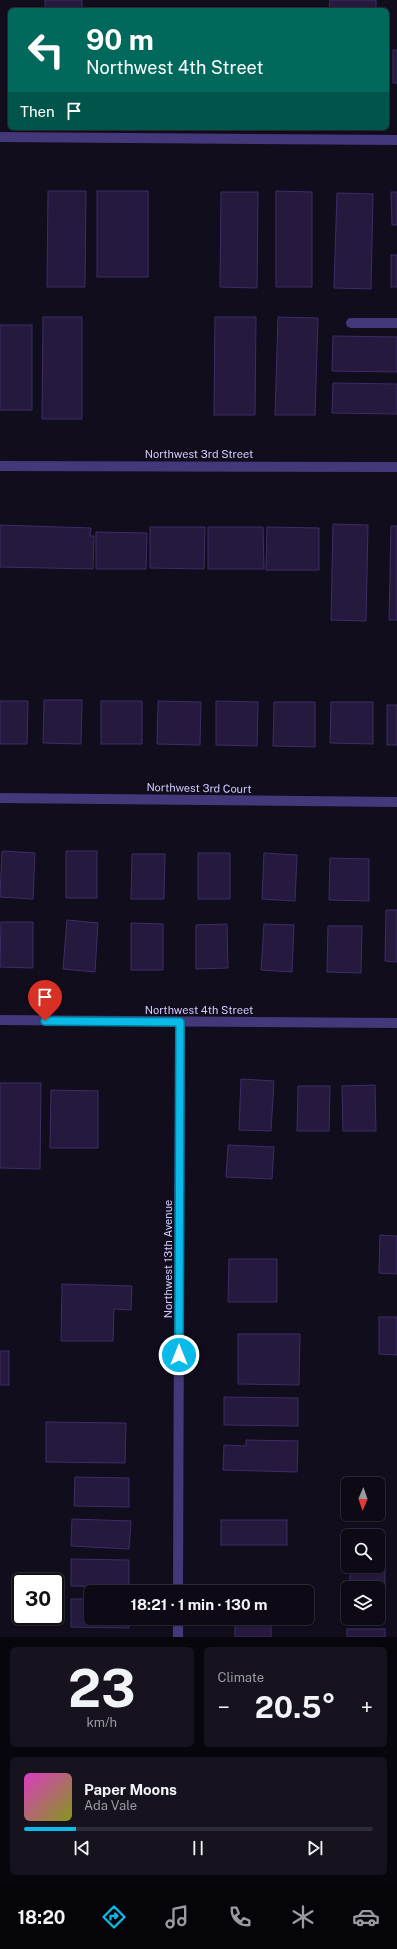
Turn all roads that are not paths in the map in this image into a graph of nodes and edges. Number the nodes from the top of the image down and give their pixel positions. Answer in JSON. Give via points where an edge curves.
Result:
{"nodes":[{"id":1,"x":0,"y":137,"type":"edge"},
{"id":2,"x":397,"y":140,"type":"edge"},
{"id":3,"x":351,"y":323,"type":"dead end"},
{"id":4,"x":397,"y":323,"type":"edge"},
{"id":5,"x":0,"y":466,"type":"edge"},
{"id":6,"x":397,"y":467,"type":"edge"},
{"id":7,"x":0,"y":798,"type":"edge"},
{"id":8,"x":397,"y":802,"type":"edge"},
{"id":9,"x":0,"y":1020,"type":"edge"},
{"id":10,"x":180,"y":1022,"type":"junction"},
{"id":11,"x":397,"y":1023,"type":"edge"},
{"id":12,"x":178,"y":1585,"type":"edge"},
{"id":13,"x":178,"y":1625,"type":"edge"},
{"id":14,"x":178,"y":1637,"type":"edge"}],
"edges":[{"from":1,"to":2,"type":"street"},
{"from":3,"to":4,"type":"street"},
{"from":5,"to":6,"type":"street","name":"Northwest 3rd Street"},
{"from":7,"to":8,"type":"street","name":"Northwest 3rd Court"},
{"from":9,"to":10,"type":"street","name":"Northwest 4th Street"},
{"from":10,"to":11,"type":"street","name":"Northwest 4th Street"},
{"from":10,"to":12,"type":"street","name":"Northwest 13th Avenue"},
{"from":13,"to":14,"type":"street"}]}
